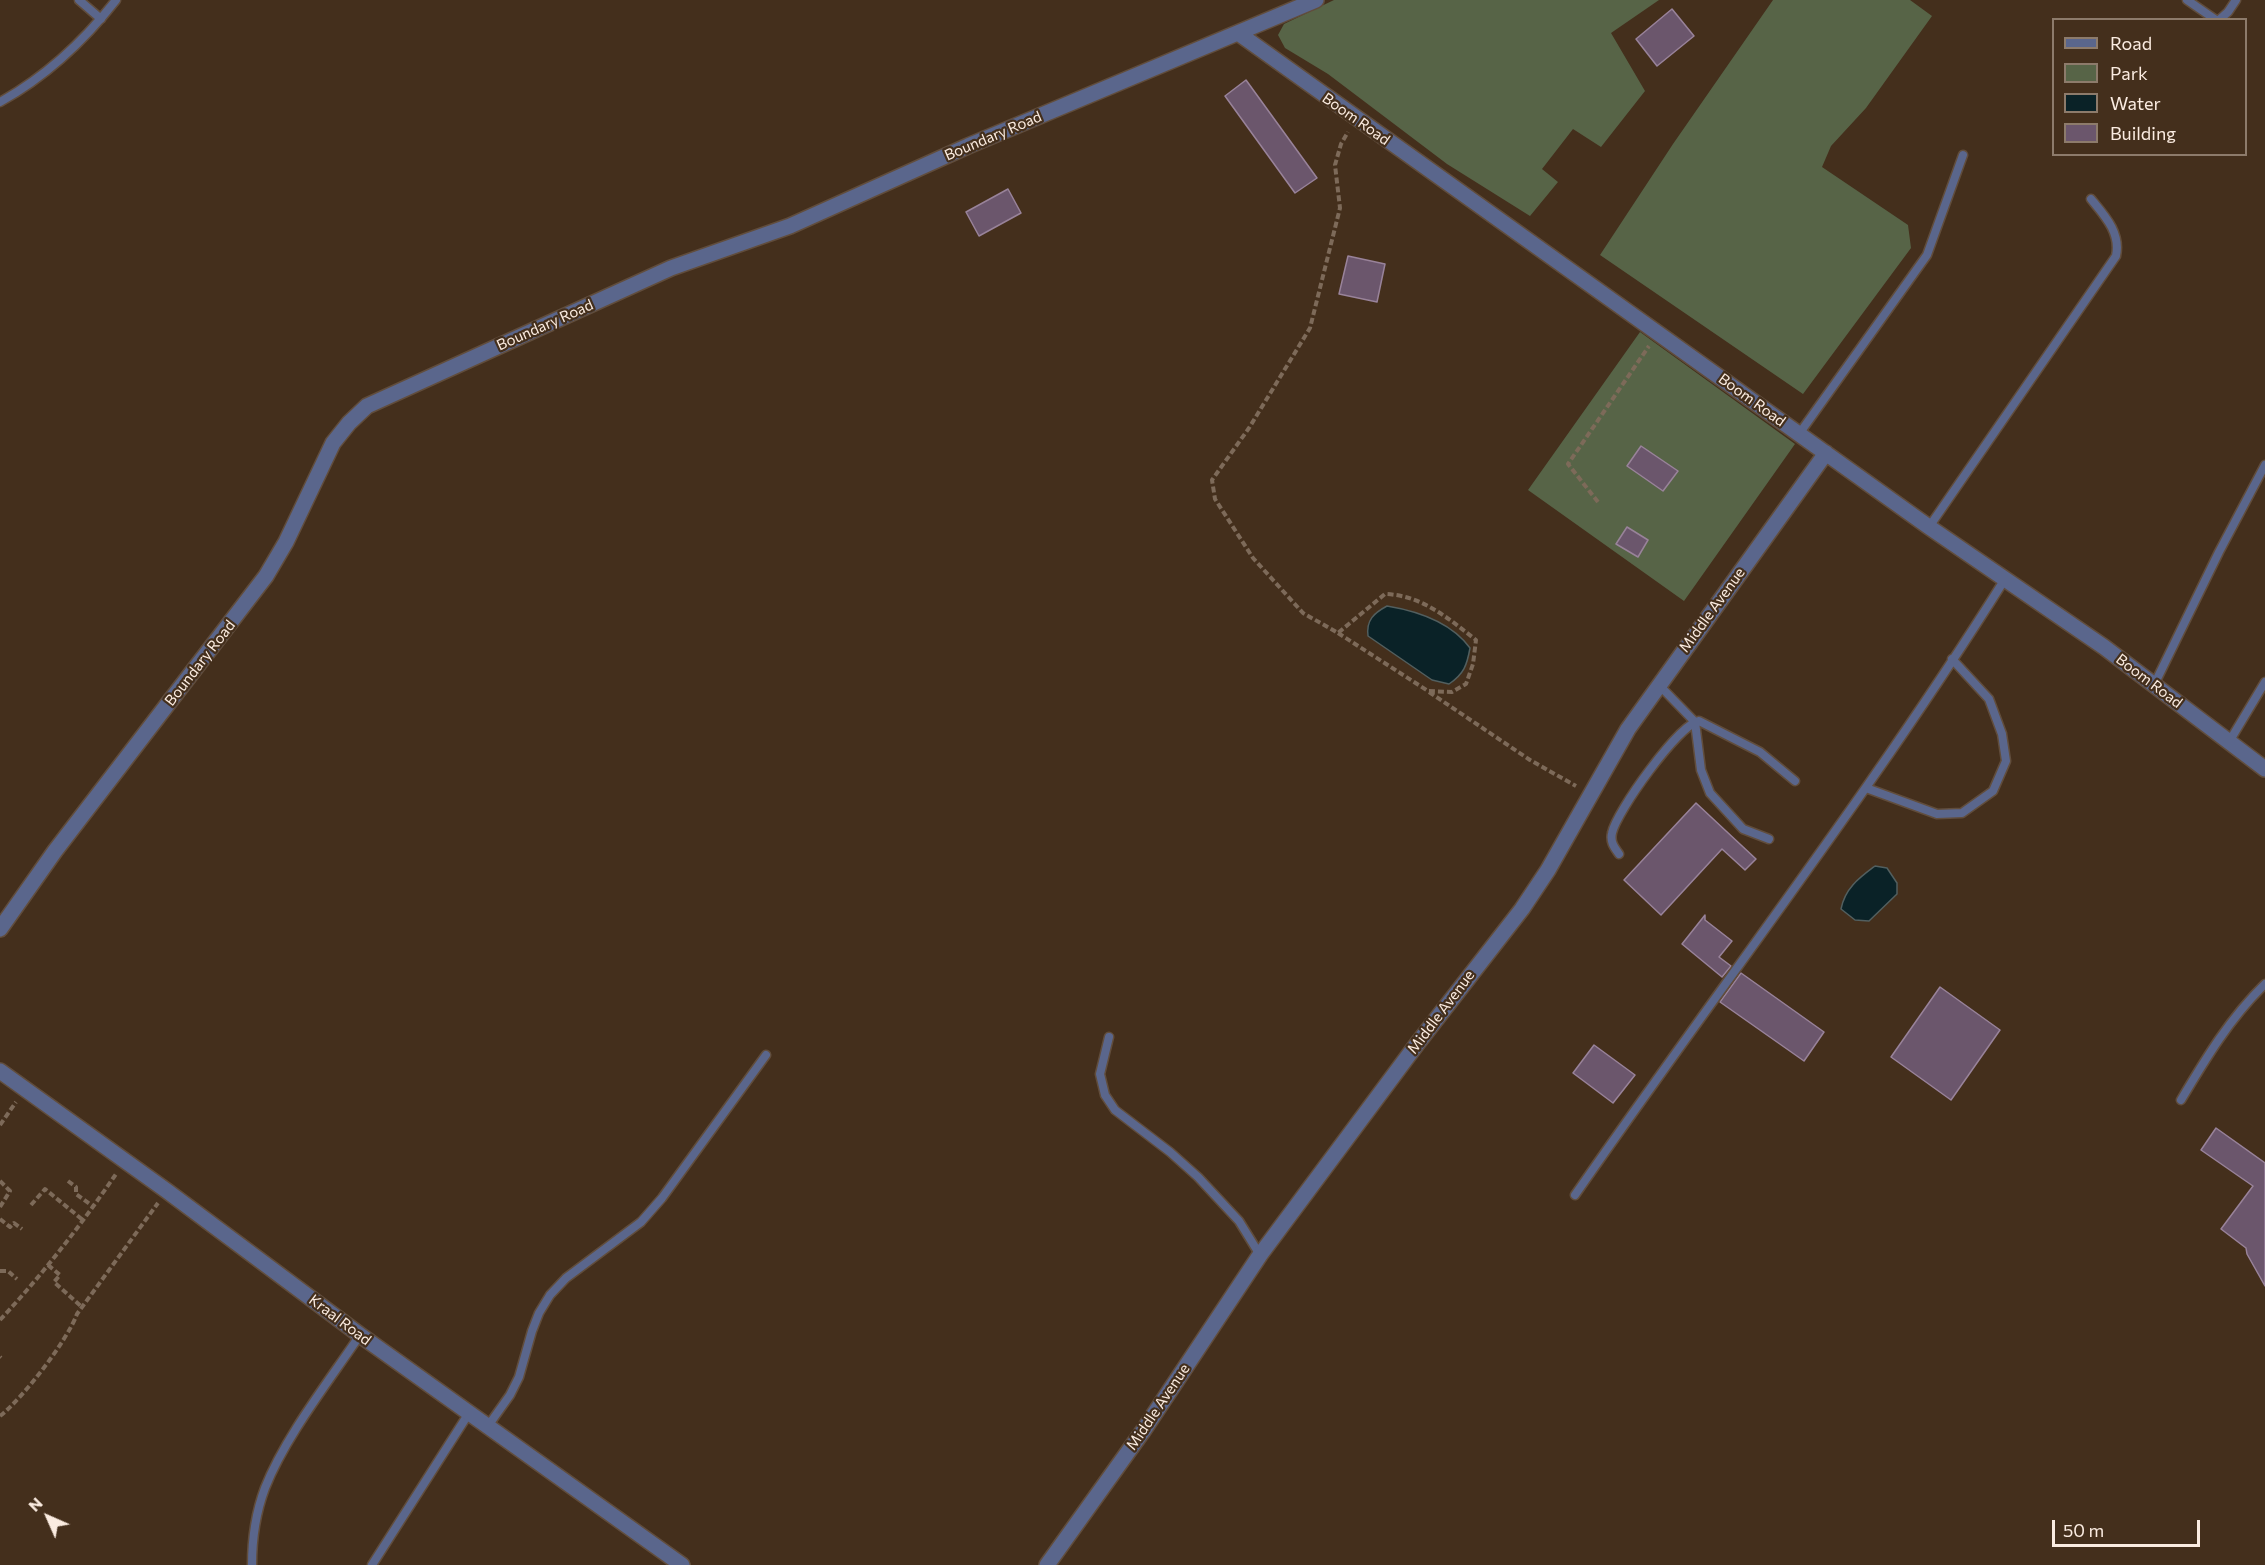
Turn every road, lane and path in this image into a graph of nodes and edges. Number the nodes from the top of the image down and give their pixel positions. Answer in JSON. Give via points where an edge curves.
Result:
{"nodes":[{"id":1,"x":80,"y":0,"type":"edge"},
{"id":2,"x":116,"y":0,"type":"edge"},
{"id":3,"x":1316,"y":0,"type":"edge"},
{"id":4,"x":2187,"y":0,"type":"edge"},
{"id":5,"x":2235,"y":0,"type":"edge"},
{"id":6,"x":2215,"y":18,"type":"edge"},
{"id":7,"x":2220,"y":18,"type":"edge"},
{"id":8,"x":101,"y":19,"type":"junction"},
{"id":9,"x":1238,"y":33,"type":"junction"},
{"id":10,"x":0,"y":102,"type":"edge"},
{"id":11,"x":1355,"y":118,"type":"junction"},
{"id":12,"x":1963,"y":155,"type":"dead end"},
{"id":13,"x":2091,"y":199,"type":"dead end"},
{"id":14,"x":1658,"y":333,"type":"junction"},
{"id":15,"x":1800,"y":434,"type":"junction"},
{"id":16,"x":1826,"y":453,"type":"junction"},
{"id":17,"x":2265,"y":465,"type":"edge"},
{"id":18,"x":1598,"y":502,"type":"dead end"},
{"id":19,"x":1929,"y":527,"type":"junction"},
{"id":20,"x":2005,"y":579,"type":"junction"},
{"id":21,"x":1338,"y":633,"type":"junction"},
{"id":22,"x":1952,"y":659,"type":"junction"},
{"id":23,"x":2265,"y":682,"type":"edge"},
{"id":24,"x":1659,"y":685,"type":"junction"},
{"id":25,"x":2154,"y":685,"type":"junction"},
{"id":26,"x":1428,"y":691,"type":"junction"},
{"id":27,"x":1695,"y":722,"type":"junction"},
{"id":28,"x":2229,"y":742,"type":"junction"},
{"id":29,"x":2265,"y":769,"type":"edge"},
{"id":30,"x":1795,"y":781,"type":"dead end"},
{"id":31,"x":1866,"y":788,"type":"junction"},
{"id":32,"x":1591,"y":795,"type":"junction"},
{"id":33,"x":1769,"y":839,"type":"dead end"},
{"id":34,"x":1619,"y":854,"type":"dead end"},
{"id":35,"x":0,"y":929,"type":"edge"},
{"id":36,"x":2265,"y":984,"type":"edge"},
{"id":37,"x":1108,"y":1037,"type":"dead end"},
{"id":38,"x":766,"y":1055,"type":"dead end"},
{"id":39,"x":0,"y":1071,"type":"edge"},
{"id":40,"x":25,"y":1089,"type":"junction"},
{"id":41,"x":2181,"y":1100,"type":"dead end"},
{"id":42,"x":0,"y":1125,"type":"edge"},
{"id":43,"x":125,"y":1161,"type":"junction"},
{"id":44,"x":0,"y":1180,"type":"edge"},
{"id":45,"x":68,"y":1181,"type":"dead end"},
{"id":46,"x":167,"y":1191,"type":"junction"},
{"id":47,"x":1575,"y":1195,"type":"dead end"},
{"id":48,"x":32,"y":1205,"type":"dead end"},
{"id":49,"x":0,"y":1207,"type":"edge"},
{"id":50,"x":94,"y":1207,"type":"junction"},
{"id":51,"x":0,"y":1219,"type":"edge"},
{"id":52,"x":84,"y":1221,"type":"junction"},
{"id":53,"x":22,"y":1229,"type":"dead end"},
{"id":54,"x":1260,"y":1254,"type":"junction"},
{"id":55,"x":48,"y":1265,"type":"junction"},
{"id":56,"x":0,"y":1271,"type":"edge"},
{"id":57,"x":17,"y":1279,"type":"dead end"},
{"id":58,"x":82,"y":1307,"type":"junction"},
{"id":59,"x":0,"y":1320,"type":"edge"},
{"id":60,"x":360,"y":1335,"type":"junction"},
{"id":61,"x":469,"y":1413,"type":"junction"},
{"id":62,"x":0,"y":1416,"type":"edge"},
{"id":63,"x":488,"y":1426,"type":"junction"},
{"id":64,"x":252,"y":1565,"type":"edge"},
{"id":65,"x":372,"y":1565,"type":"edge"},
{"id":66,"x":682,"y":1565,"type":"edge"},
{"id":67,"x":1047,"y":1565,"type":"edge"}],
"edges":[{"from":1,"to":8,"type":"lane"},
{"from":2,"to":8,"type":"lane"},
{"from":3,"to":9,"type":"street","name":"Boundary Road"},
{"from":4,"to":6,"type":"lane"},
{"from":5,"to":7,"type":"lane"},
{"from":8,"to":10,"type":"lane","via":[[47,71]]},
{"from":9,"to":11,"type":"street","name":"Boom Road"},
{"from":9,"to":35,"type":"street","name":"Boundary Road","via":[[790,226],[671,268],[367,406],[333,443],[266,576],[55,851]]},
{"from":11,"to":14,"type":"street","name":"Boom Road"},
{"from":11,"to":21,"type":"path","via":[[1335,165],[1340,208],[1310,328],[1212,480],[1215,499],[1253,558],[1303,613]]},
{"from":12,"to":15,"type":"lane","via":[[1928,255]]},
{"from":13,"to":19,"type":"lane","via":[[2110,223],[2118,246],[2116,256]]},
{"from":14,"to":15,"type":"street","name":"Boom Road"},
{"from":14,"to":18,"type":"path","via":[[1568,464]]},
{"from":15,"to":16,"type":"street","name":"Boom Road"},
{"from":16,"to":19,"type":"street","name":"Boom Road"},
{"from":16,"to":24,"type":"street","name":"Middle Avenue"},
{"from":17,"to":25,"type":"lane"},
{"from":19,"to":20,"type":"street","name":"Boom Road"},
{"from":20,"to":22,"type":"lane"},
{"from":20,"to":25,"type":"street","name":"Boom Road"},
{"from":21,"to":26,"type":"path"},
{"from":21,"to":26,"type":"path","via":[[1385,594],[1402,595],[1433,608],[1476,640],[1466,684],[1452,693]]},
{"from":22,"to":31,"type":"lane"},
{"from":22,"to":31,"type":"lane","via":[[1989,699],[2002,734],[2006,761],[1994,791],[1962,813],[1937,814]]},
{"from":23,"to":28,"type":"lane"},
{"from":24,"to":27,"type":"lane"},
{"from":24,"to":32,"type":"street","name":"Middle Avenue","via":[[1628,729]]},
{"from":25,"to":28,"type":"street","name":"Boom Road"},
{"from":26,"to":32,"type":"path","via":[[1530,760]]},
{"from":27,"to":30,"type":"lane","via":[[1760,752]]},
{"from":27,"to":33,"type":"lane","via":[[1701,770],[1710,793],[1743,830]]},
{"from":27,"to":34,"type":"lane","via":[[1643,779],[1619,813],[1611,836]]},
{"from":28,"to":29,"type":"street","name":"Boom Road"},
{"from":31,"to":47,"type":"lane"},
{"from":32,"to":54,"type":"street","name":"Middle Avenue","via":[[1522,909]]},
{"from":36,"to":41,"type":"lane","via":[[2216,1042]]},
{"from":37,"to":54,"type":"lane","via":[[1100,1074],[1114,1110],[1198,1177],[1239,1221]]},
{"from":38,"to":63,"type":"lane","via":[[662,1198],[641,1221],[566,1278],[550,1295],[532,1331],[519,1377]]},
{"from":39,"to":40,"type":"street","name":"Kraal Road"},
{"from":40,"to":42,"type":"path"},
{"from":40,"to":43,"type":"street","name":"Kraal Road"},
{"from":43,"to":46,"type":"street","name":"Kraal Road"},
{"from":43,"to":50,"type":"path"},
{"from":44,"to":49,"type":"path","via":[[10,1191]]},
{"from":45,"to":50,"type":"path","via":[[76,1187],[76,1194]]},
{"from":46,"to":58,"type":"path"},
{"from":46,"to":60,"type":"street","name":"Kraal Road"},
{"from":48,"to":52,"type":"path","via":[[45,1189]]},
{"from":50,"to":52,"type":"path"},
{"from":51,"to":53,"type":"path","via":[[10,1227],[14,1223]]},
{"from":52,"to":55,"type":"path"},
{"from":54,"to":67,"type":"street","name":"Middle Avenue","via":[[1143,1431]]},
{"from":55,"to":58,"type":"path","via":[[60,1275],[54,1282]]},
{"from":55,"to":59,"type":"path"},
{"from":56,"to":57,"type":"path","via":[[8,1271]]},
{"from":58,"to":62,"type":"path","via":[[71,1330],[14,1405]]},
{"from":60,"to":61,"type":"street","name":"Kraal Road"},
{"from":60,"to":64,"type":"lane","via":[[309,1410],[266,1488],[257,1519]]},
{"from":61,"to":63,"type":"street","name":"Kraal Road"},
{"from":61,"to":65,"type":"lane"},
{"from":63,"to":66,"type":"street","name":"Kraal Road"}]}
